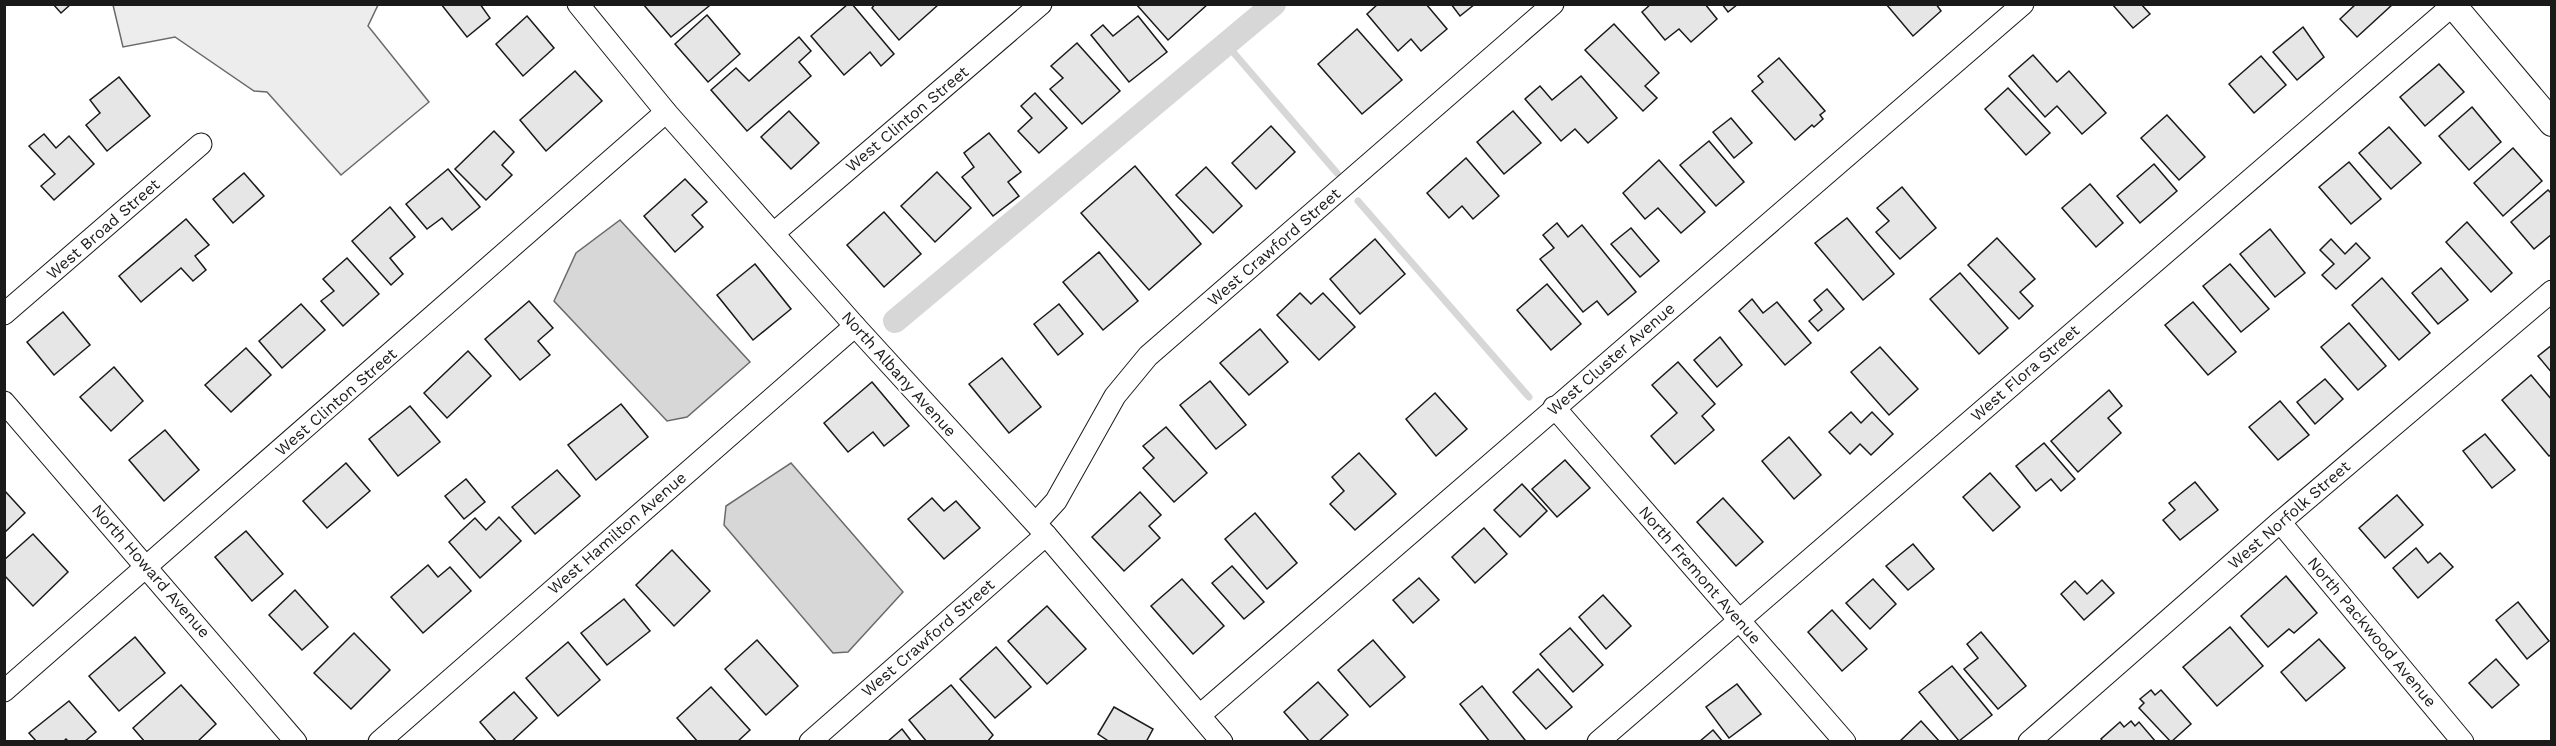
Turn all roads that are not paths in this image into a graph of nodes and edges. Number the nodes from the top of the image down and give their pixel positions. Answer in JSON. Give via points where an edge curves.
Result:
{"nodes":[{"id":1,"x":578,"y":4,"type":"edge"},
{"id":2,"x":1041,"y":4,"type":"edge"},
{"id":3,"x":1553,"y":4,"type":"edge"},
{"id":4,"x":2023,"y":4,"type":"edge"},
{"id":5,"x":2452,"y":5,"type":"edge"},
{"id":6,"x":666,"y":112,"type":"junction"},
{"id":7,"x":2552,"y":123,"type":"edge"},
{"id":8,"x":201,"y":144,"type":"dead end"},
{"id":9,"x":774,"y":233,"type":"junction"},
{"id":10,"x":2552,"y":291,"type":"edge"},
{"id":11,"x":4,"y":314,"type":"edge"},
{"id":12,"x":855,"y":326,"type":"junction"},
{"id":13,"x":4,"y":402,"type":"edge"},
{"id":14,"x":1554,"y":407,"type":"junction"},
{"id":15,"x":2280,"y":522,"type":"junction"},
{"id":16,"x":1041,"y":529,"type":"junction"},
{"id":17,"x":148,"y":567,"type":"junction"},
{"id":18,"x":1738,"y":619,"type":"junction"},
{"id":19,"x":4,"y":691,"type":"edge"},
{"id":20,"x":1200,"y":715,"type":"junction"},
{"id":21,"x":296,"y":741,"type":"edge"},
{"id":22,"x":379,"y":741,"type":"edge"},
{"id":23,"x":810,"y":741,"type":"edge"},
{"id":24,"x":1222,"y":741,"type":"edge"},
{"id":25,"x":1598,"y":741,"type":"edge"},
{"id":26,"x":1845,"y":741,"type":"edge"},
{"id":27,"x":2030,"y":741,"type":"edge"},
{"id":28,"x":2463,"y":741,"type":"edge"}],
"edges":[{"from":1,"to":6,"type":"street","name":"North Albany Avenue"},
{"from":2,"to":9,"type":"street","name":"West Clinton Street"},
{"from":3,"to":16,"type":"street","name":"West Crawford Street","via":[[1148,356],[1115,396]]},
{"from":4,"to":14,"type":"street","name":"West Cluster Avenue"},
{"from":5,"to":7,"type":"street"},
{"from":5,"to":18,"type":"street","name":"West Flora Street"},
{"from":6,"to":9,"type":"street","name":"North Albany Avenue"},
{"from":6,"to":17,"type":"street","name":"West Clinton Street"},
{"from":8,"to":11,"type":"street","name":"West Broad Street"},
{"from":9,"to":12,"type":"street","name":"North Albany Avenue"},
{"from":10,"to":15,"type":"street","name":"West Norfolk Street"},
{"from":12,"to":16,"type":"street","name":"North Albany Avenue"},
{"from":12,"to":22,"type":"street","name":"West Hamilton Avenue"},
{"from":13,"to":17,"type":"street","name":"North Howard Avenue"},
{"from":14,"to":18,"type":"street","name":"North Fremont Avenue"},
{"from":14,"to":20,"type":"street","name":"West Cluster Avenue"},
{"from":15,"to":27,"type":"street","name":"West Norfolk Street"},
{"from":15,"to":28,"type":"street","name":"North Packwood Avenue"},
{"from":16,"to":20,"type":"street","name":"North Albany Avenue"},
{"from":16,"to":23,"type":"street","name":"West Crawford Street"},
{"from":17,"to":19,"type":"street","name":"West Clinton Street"},
{"from":17,"to":21,"type":"street","name":"North Howard Avenue"},
{"from":18,"to":25,"type":"street","name":"West Flora Street"},
{"from":18,"to":26,"type":"street","name":"North Fremont Avenue"},
{"from":20,"to":24,"type":"street","name":"North Albany Avenue"}]}
